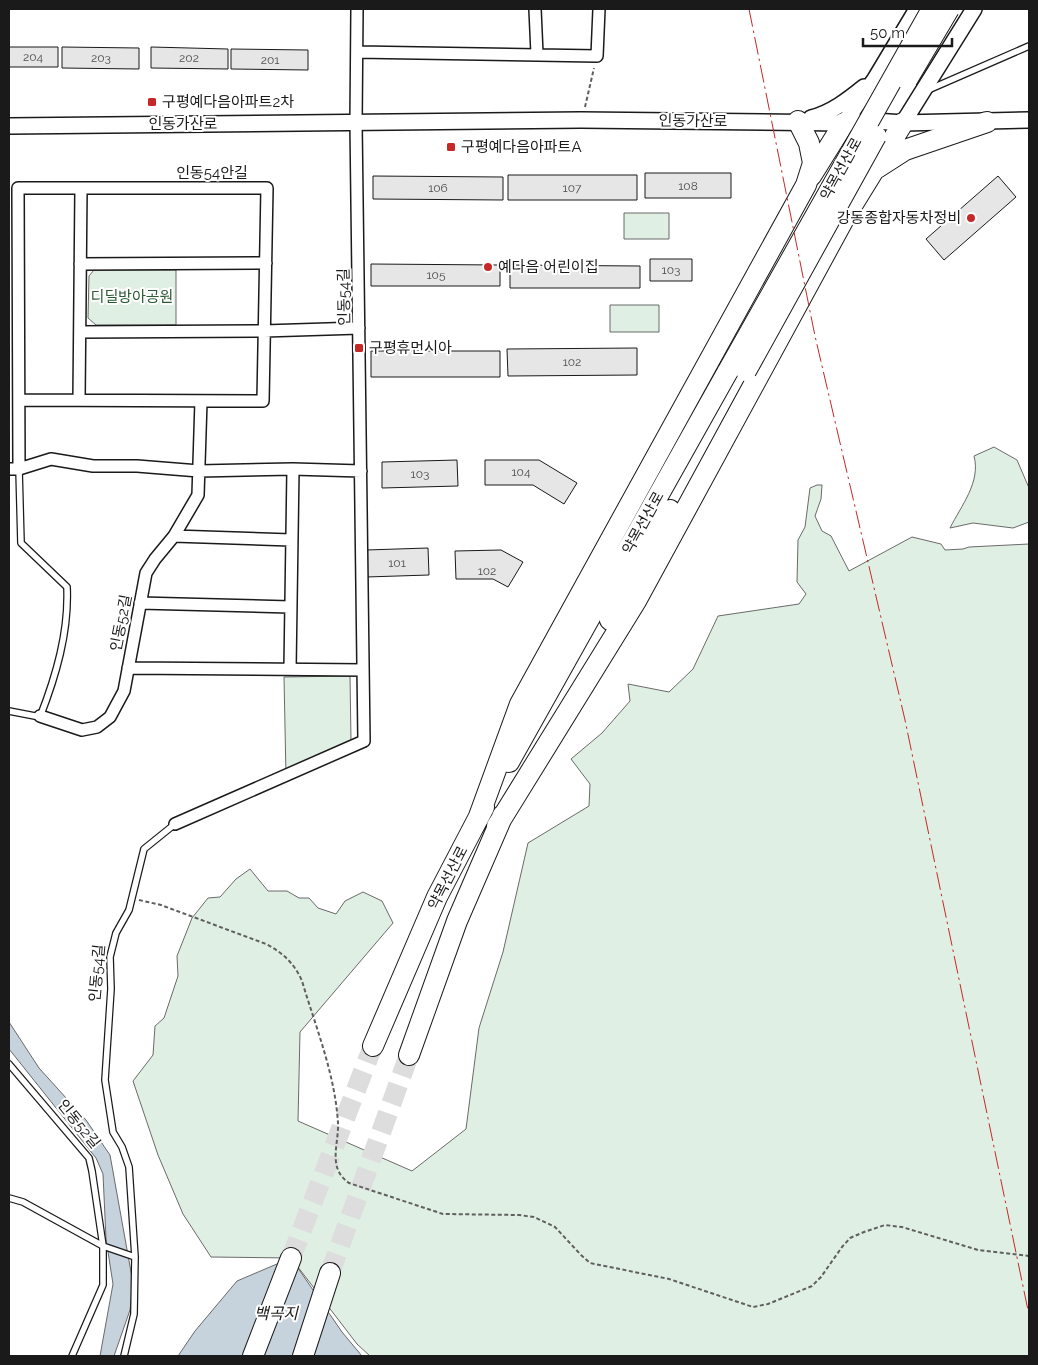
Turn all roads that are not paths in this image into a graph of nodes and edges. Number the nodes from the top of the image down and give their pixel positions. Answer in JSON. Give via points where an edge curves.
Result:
{"nodes":[{"id":1,"x":357,"y":9,"type":"edge"},
{"id":2,"x":535,"y":9,"type":"edge"},
{"id":3,"x":599,"y":9,"type":"edge"},
{"id":4,"x":917,"y":9,"type":"edge"},
{"id":5,"x":932,"y":9,"type":"edge"},
{"id":6,"x":949,"y":9,"type":"edge"},
{"id":7,"x":974,"y":9,"type":"edge"},
{"id":8,"x":1029,"y":46,"type":"edge"},
{"id":9,"x":357,"y":52,"type":"junction"},
{"id":10,"x":537,"y":54,"type":"junction"},
{"id":11,"x":875,"y":79,"type":"junction"},
{"id":12,"x":921,"y":93,"type":"junction"},
{"id":13,"x":1029,"y":120,"type":"edge"},
{"id":14,"x":798,"y":121,"type":"junction"},
{"id":15,"x":987,"y":122,"type":"junction"},
{"id":16,"x":356,"y":123,"type":"junction"},
{"id":17,"x":844,"y":123,"type":"junction"},
{"id":18,"x":903,"y":123,"type":"junction"},
{"id":19,"x":11,"y":126,"type":"edge"},
{"id":20,"x":873,"y":170,"type":"junction"},
{"id":21,"x":806,"y":185,"type":"junction"},
{"id":22,"x":82,"y":188,"type":"junction"},
{"id":23,"x":266,"y":263,"type":"junction"},
{"id":24,"x":80,"y":264,"type":"junction"},
{"id":25,"x":14,"y":304,"type":"edge"},
{"id":26,"x":359,"y":328,"type":"junction"},
{"id":27,"x":264,"y":331,"type":"junction"},
{"id":28,"x":80,"y":332,"type":"junction"},
{"id":29,"x":737,"y":371,"type":"junction"},
{"id":30,"x":19,"y":400,"type":"junction"},
{"id":31,"x":80,"y":400,"type":"junction"},
{"id":32,"x":201,"y":401,"type":"junction"},
{"id":33,"x":14,"y":469,"type":"edge"},
{"id":34,"x":293,"y":469,"type":"junction"},
{"id":35,"x":199,"y":471,"type":"junction"},
{"id":36,"x":360,"y":471,"type":"junction"},
{"id":37,"x":174,"y":536,"type":"junction"},
{"id":38,"x":291,"y":540,"type":"junction"},
{"id":39,"x":140,"y":603,"type":"junction"},
{"id":40,"x":290,"y":607,"type":"junction"},
{"id":41,"x":128,"y":668,"type":"junction"},
{"id":42,"x":290,"y":669,"type":"junction"},
{"id":43,"x":363,"y":670,"type":"junction"},
{"id":44,"x":9,"y":711,"type":"edge"},
{"id":45,"x":40,"y":716,"type":"junction"},
{"id":46,"x":478,"y":818,"type":"junction"},
{"id":47,"x":175,"y":824,"type":"joint"},
{"id":48,"x":497,"y":826,"type":"junction"},
{"id":49,"x":373,"y":1046,"type":"tunnel mouth"},
{"id":50,"x":410,"y":1055,"type":"tunnel mouth"},
{"id":51,"x":9,"y":1064,"type":"edge"},
{"id":52,"x":9,"y":1198,"type":"edge"},
{"id":53,"x":103,"y":1246,"type":"junction"},
{"id":54,"x":135,"y":1257,"type":"junction"},
{"id":55,"x":291,"y":1258,"type":"tunnel mouth"},
{"id":56,"x":330,"y":1273,"type":"tunnel mouth"},
{"id":57,"x":72,"y":1356,"type":"edge"},
{"id":58,"x":124,"y":1356,"type":"edge"},
{"id":59,"x":253,"y":1356,"type":"edge"},
{"id":60,"x":303,"y":1356,"type":"edge"}],
"edges":[{"from":1,"to":9,"type":"street"},
{"from":2,"to":10,"type":"street"},
{"from":3,"to":10,"type":"street","via":[[597,56]]},
{"from":4,"to":11,"type":"main road"},
{"from":5,"to":29,"type":"highway","name":"약목선산로","bridge":true},
{"from":6,"to":29,"type":"highway","name":"약목선산로","bridge":true},
{"from":7,"to":12,"type":"main road"},
{"from":8,"to":12,"type":"lane"},
{"from":9,"to":10,"type":"street"},
{"from":9,"to":16,"type":"street"},
{"from":11,"to":14,"type":"main road","via":[[823,115]]},
{"from":11,"to":17,"type":"main road"},
{"from":12,"to":18,"type":"main road"},
{"from":13,"to":15,"type":"main road","name":"인동가산로"},
{"from":14,"to":16,"type":"main road","name":"인동가산로"},
{"from":14,"to":17,"type":"main road","name":"인동가산로"},
{"from":14,"to":21,"type":"highway","via":[[809,142],[813,163]]},
{"from":15,"to":18,"type":"main road","name":"인동가산로"},
{"from":15,"to":20,"type":"highway","via":[[905,150]]},
{"from":16,"to":19,"type":"main road","name":"인동가산로"},
{"from":16,"to":26,"type":"street","name":"인동54길"},
{"from":17,"to":18,"type":"main road","name":"인동가산로"},
{"from":17,"to":21,"type":"highway"},
{"from":18,"to":20,"type":"highway"},
{"from":20,"to":48,"type":"highway","via":[[636,601]]},
{"from":21,"to":46,"type":"highway","via":[[520,704]]},
{"from":22,"to":23,"type":"street","name":"인동54안길","via":[[267,188]]},
{"from":22,"to":24,"type":"street"},
{"from":22,"to":25,"type":"street","name":"인동54안길","via":[[18,188]]},
{"from":23,"to":24,"type":"street"},
{"from":23,"to":27,"type":"street","name":"인동54안길"},
{"from":24,"to":28,"type":"street"},
{"from":25,"to":30,"type":"street","name":"인동54안길"},
{"from":26,"to":27,"type":"street"},
{"from":26,"to":36,"type":"street","name":"인동54길"},
{"from":27,"to":28,"type":"street"},
{"from":27,"to":32,"type":"street","name":"인동54안길","via":[[263,401]]},
{"from":28,"to":31,"type":"street"},
{"from":29,"to":46,"type":"highway","name":"약목선산로"},
{"from":29,"to":48,"type":"highway","name":"약목선산로"},
{"from":30,"to":31,"type":"street","name":"인동54안길"},
{"from":30,"to":33,"type":"street","name":"인동54안길"},
{"from":31,"to":32,"type":"street","name":"인동54안길"},
{"from":32,"to":35,"type":"street"},
{"from":33,"to":35,"type":"street","via":[[51,459],[93,466]]},
{"from":33,"to":45,"type":"lane","via":[[21,543],[67,587],[68,610],[54,679]]},
{"from":34,"to":35,"type":"street"},
{"from":34,"to":36,"type":"street"},
{"from":34,"to":38,"type":"street"},
{"from":35,"to":37,"type":"street","name":"인동52길","via":[[198,496]]},
{"from":36,"to":43,"type":"street","name":"인동54길"},
{"from":37,"to":38,"type":"street"},
{"from":37,"to":39,"type":"street","name":"인동52길","via":[[146,573]]},
{"from":38,"to":40,"type":"street"},
{"from":39,"to":40,"type":"street"},
{"from":39,"to":41,"type":"street","name":"인동52길"},
{"from":40,"to":42,"type":"street"},
{"from":41,"to":42,"type":"street"},
{"from":41,"to":45,"type":"street","name":"인동52길","via":[[124,691],[110,718],[97,727],[82,730]]},
{"from":42,"to":43,"type":"street"},
{"from":43,"to":47,"type":"street","name":"인동54길","via":[[364,741]]},
{"from":44,"to":45,"type":"lane","name":"인동52길"},
{"from":46,"to":49,"type":"highway","name":"약목선산로","via":[[436,897]]},
{"from":47,"to":54,"type":"lane","name":"인동54길","via":[[144,849],[129,910],[116,933],[110,957],[105,1080],[113,1132],[129,1167]]},
{"from":48,"to":50,"type":"highway","name":"약목선산로","via":[[457,921]]},
{"from":51,"to":53,"type":"lane","name":"인동52길","via":[[89,1158]]},
{"from":52,"to":53,"type":"lane","via":[[24,1202]]},
{"from":53,"to":54,"type":"lane"},
{"from":53,"to":57,"type":"lane","name":"인동52길","via":[[103,1285]]},
{"from":54,"to":58,"type":"lane","name":"인동54길","via":[[134,1314]]},
{"from":55,"to":59,"type":"highway"},
{"from":56,"to":60,"type":"highway"}]}
